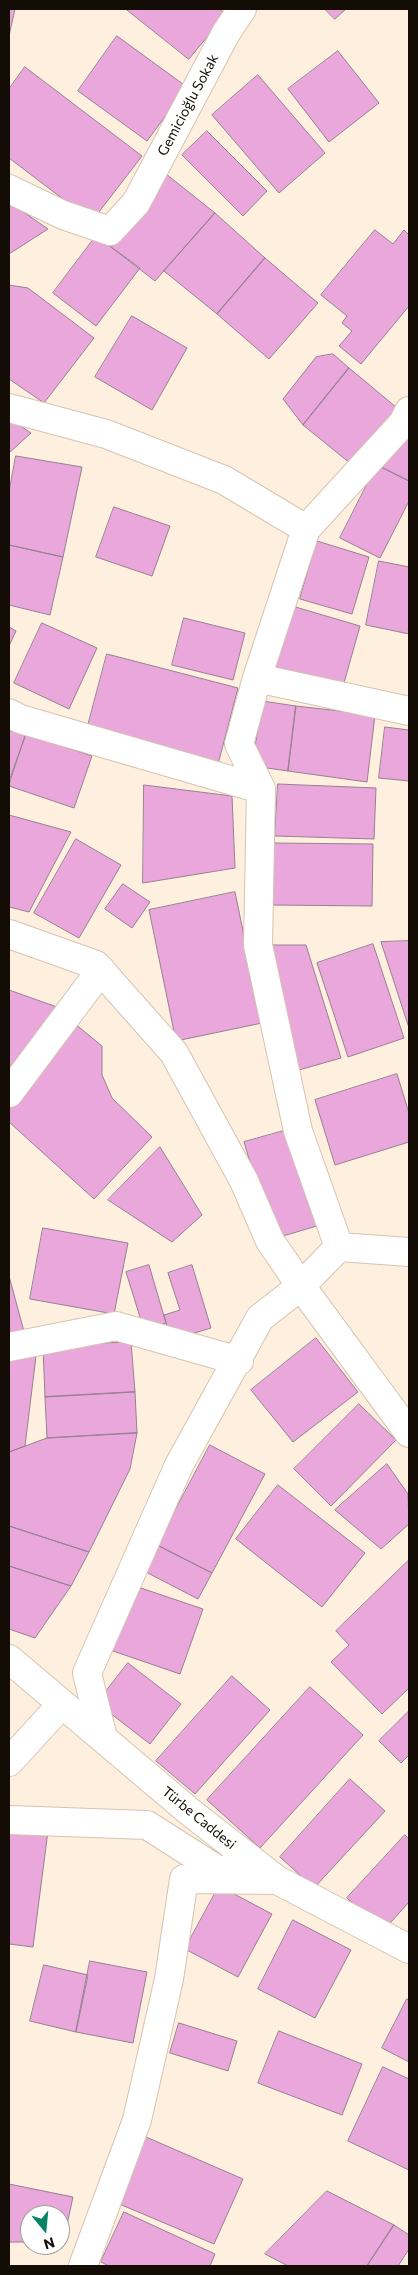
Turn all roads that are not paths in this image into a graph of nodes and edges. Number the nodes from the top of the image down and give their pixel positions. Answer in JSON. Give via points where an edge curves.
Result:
{"nodes":[{"id":1,"x":242,"y":9,"type":"edge"},
{"id":2,"x":9,"y":189,"type":"edge"},
{"id":3,"x":9,"y":408,"type":"edge"},
{"id":4,"x":409,"y":411,"type":"edge"},
{"id":5,"x":306,"y":529,"type":"junction"},
{"id":6,"x":257,"y":678,"type":"junction"},
{"id":7,"x":409,"y":711,"type":"edge"},
{"id":8,"x":9,"y":713,"type":"edge"},
{"id":9,"x":261,"y":789,"type":"junction"},
{"id":10,"x":9,"y":934,"type":"edge"},
{"id":11,"x":101,"y":970,"type":"junction"},
{"id":12,"x":9,"y":1093,"type":"edge"},
{"id":13,"x":339,"y":1247,"type":"junction"},
{"id":14,"x":409,"y":1252,"type":"edge"},
{"id":15,"x":301,"y":1286,"type":"junction"},
{"id":16,"x":9,"y":1347,"type":"edge"},
{"id":17,"x":239,"y":1361,"type":"junction"},
{"id":18,"x":409,"y":1433,"type":"edge"},
{"id":19,"x":9,"y":1659,"type":"edge"},
{"id":20,"x":62,"y":1704,"type":"junction"},
{"id":21,"x":103,"y":1738,"type":"junction"},
{"id":22,"x":9,"y":1762,"type":"edge"},
{"id":23,"x":9,"y":1820,"type":"edge"},
{"id":24,"x":277,"y":1880,"type":"junction"},
{"id":25,"x":409,"y":1949,"type":"edge"},
{"id":26,"x":83,"y":2266,"type":"edge"}],
"edges":[{"from":1,"to":2,"type":"street","name":"Gemicioğlu Sokak","via":[[226,33],[136,203],[110,231],[63,215]]},
{"from":3,"to":5,"type":"street","via":[[106,434],[224,480]]},
{"from":4,"to":5,"type":"street","via":[[403,423]]},
{"from":5,"to":6,"type":"street"},
{"from":6,"to":7,"type":"street"},
{"from":6,"to":9,"type":"street","via":[[239,744]]},
{"from":8,"to":9,"type":"street","via":[[20,719]]},
{"from":9,"to":13,"type":"street","via":[[258,945],[298,1131]]},
{"from":10,"to":11,"type":"street","via":[[96,964]]},
{"from":11,"to":12,"type":"street"},
{"from":11,"to":15,"type":"street","via":[[174,1053],[244,1181],[270,1242]]},
{"from":13,"to":14,"type":"street"},
{"from":13,"to":15,"type":"street"},
{"from":15,"to":17,"type":"street","via":[[260,1318]]},
{"from":15,"to":18,"type":"street"},
{"from":16,"to":17,"type":"street","via":[[116,1326]]},
{"from":17,"to":21,"type":"street","via":[[179,1465],[87,1673]]},
{"from":19,"to":20,"type":"street","name":"Türbe Caddesi"},
{"from":20,"to":21,"type":"street","name":"Türbe Caddesi"},
{"from":20,"to":22,"type":"street"},
{"from":21,"to":24,"type":"street","name":"Türbe Caddesi"},
{"from":23,"to":24,"type":"street","via":[[146,1825],[216,1869]]},
{"from":24,"to":25,"type":"street","name":"Türbe Caddesi"},
{"from":24,"to":26,"type":"street","via":[[184,1879],[169,1979],[137,2120]]}]}
